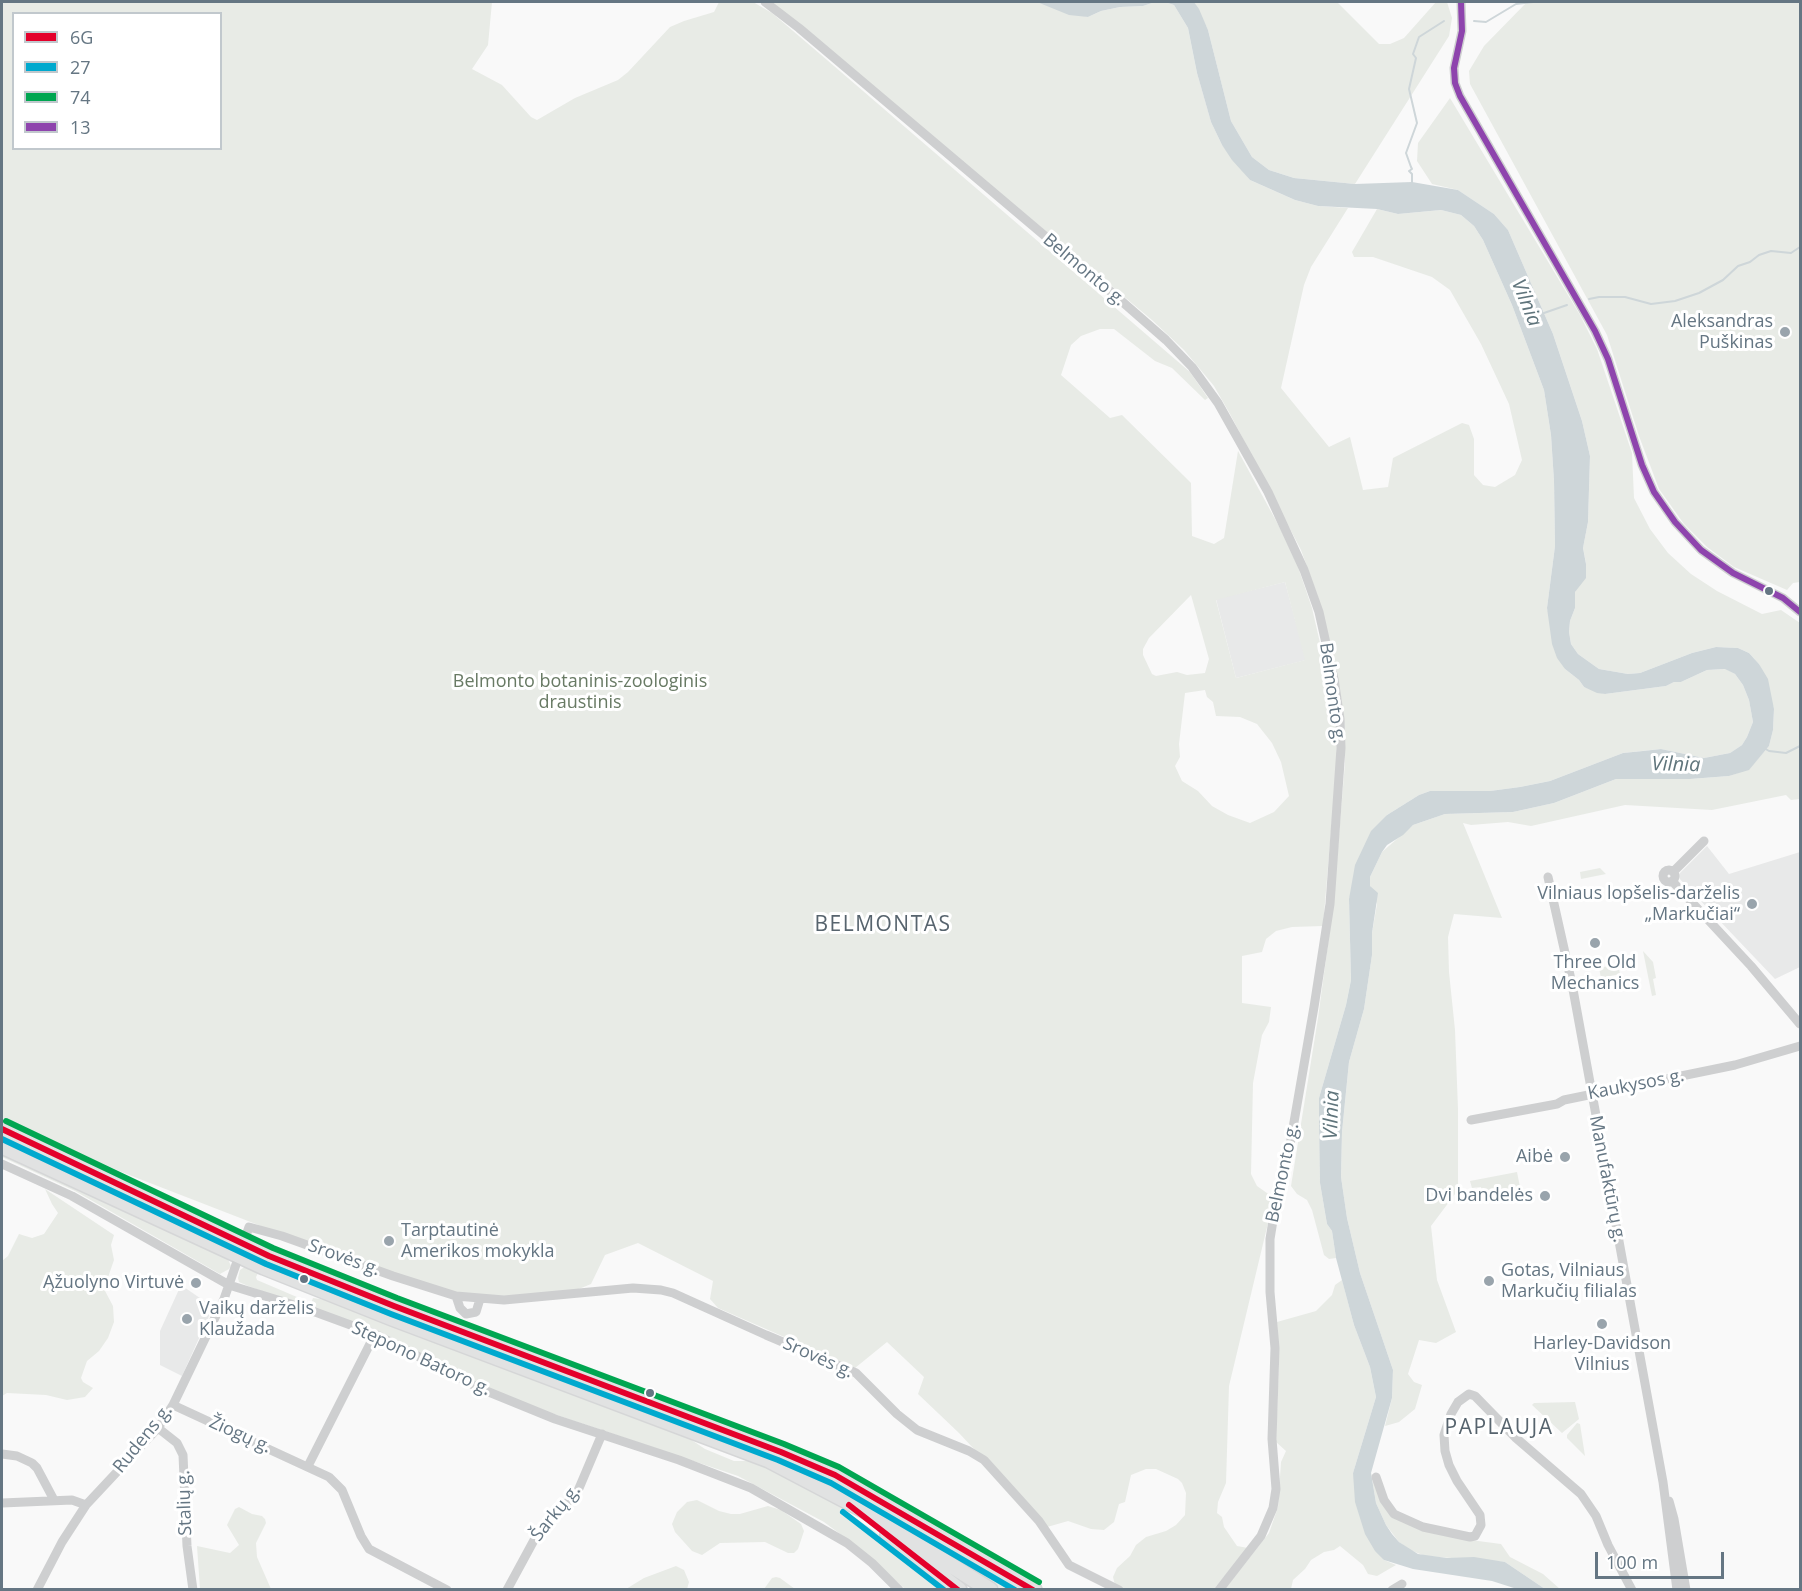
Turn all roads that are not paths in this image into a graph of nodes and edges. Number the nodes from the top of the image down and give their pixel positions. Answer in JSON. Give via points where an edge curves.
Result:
{"nodes":[{"id":1,"x":765,"y":2,"type":"edge"},
{"id":2,"x":1461,"y":2,"type":"edge"},
{"id":3,"x":1783,"y":598,"type":"junction"},
{"id":4,"x":1800,"y":600,"type":"edge"},
{"id":5,"x":1800,"y":612,"type":"edge"},
{"id":6,"x":1704,"y":841,"type":"dead end"},
{"id":7,"x":1548,"y":877,"type":"dead end"},
{"id":8,"x":1800,"y":1024,"type":"edge"},
{"id":9,"x":1800,"y":1046,"type":"edge"},
{"id":10,"x":1591,"y":1094,"type":"junction"},
{"id":11,"x":1471,"y":1120,"type":"dead end"},
{"id":12,"x":2,"y":1129,"type":"edge"},
{"id":13,"x":2,"y":1146,"type":"edge"},
{"id":14,"x":2,"y":1164,"type":"edge"},
{"id":15,"x":242,"y":1251,"type":"junction"},
{"id":16,"x":229,"y":1285,"type":"junction"},
{"id":17,"x":456,"y":1296,"type":"junction"},
{"id":18,"x":480,"y":1299,"type":"junction"},
{"id":19,"x":375,"y":1334,"type":"junction"},
{"id":20,"x":173,"y":1405,"type":"junction"},
{"id":21,"x":158,"y":1428,"type":"junction"},
{"id":22,"x":602,"y":1434,"type":"junction"},
{"id":23,"x":2,"y":1454,"type":"edge"},
{"id":24,"x":308,"y":1466,"type":"junction"},
{"id":25,"x":1376,"y":1477,"type":"dead end"},
{"id":26,"x":1664,"y":1482,"type":"junction"},
{"id":27,"x":832,"y":1492,"type":"junction"},
{"id":28,"x":54,"y":1500,"type":"junction"},
{"id":29,"x":2,"y":1503,"type":"edge"},
{"id":30,"x":86,"y":1505,"type":"junction"},
{"id":31,"x":1402,"y":1584,"type":"dead end"},
{"id":32,"x":37,"y":1590,"type":"edge"},
{"id":33,"x":193,"y":1590,"type":"edge"},
{"id":34,"x":447,"y":1590,"type":"edge"},
{"id":35,"x":507,"y":1590,"type":"edge"},
{"id":36,"x":899,"y":1590,"type":"edge"},
{"id":37,"x":959,"y":1590,"type":"edge"},
{"id":38,"x":990,"y":1590,"type":"edge"},
{"id":39,"x":1034,"y":1590,"type":"edge"},
{"id":40,"x":1119,"y":1590,"type":"edge"},
{"id":41,"x":1219,"y":1590,"type":"edge"},
{"id":42,"x":1392,"y":1590,"type":"edge"},
{"id":43,"x":1632,"y":1590,"type":"edge"},
{"id":44,"x":1677,"y":1590,"type":"edge"},
{"id":45,"x":1686,"y":1590,"type":"edge"}],
"edges":[{"from":1,"to":41,"type":"street","name":"Belmonto g.","via":[[1110,291],[1192,367],[1218,403],[1268,492],[1319,612],[1340,719],[1340,771],[1330,904],[1270,1239],[1276,1489],[1261,1536]]},
{"from":2,"to":3,"type":"street","via":[[1462,31],[1454,68],[1460,96],[1595,331],[1654,492],[1701,550],[1733,573]]},
{"from":3,"to":4,"type":"street"},
{"from":3,"to":5,"type":"street"},
{"from":6,"to":8,"type":"street","via":[[1673,876]]},
{"from":7,"to":10,"type":"street","name":"Manufaktūrų g.","via":[[1566,952]]},
{"from":9,"to":10,"type":"street","name":"Kaukysos g.","via":[[1735,1065]]},
{"from":10,"to":11,"type":"street","name":"Kaukysos g."},
{"from":10,"to":26,"type":"street","name":"Manufaktūrų g."},
{"from":12,"to":15,"type":"main road","name":"Stepono Batoro g."},
{"from":13,"to":15,"type":"main road","name":"Stepono Batoro g."},
{"from":14,"to":16,"type":"street","name":"Stepono Batoro g.","via":[[72,1196]]},
{"from":15,"to":16,"type":"street","name":"Rudens g."},
{"from":15,"to":17,"type":"street","name":"Srovės g.","via":[[249,1227],[255,1227]]},
{"from":15,"to":27,"type":"main road","name":"Stepono Batoro g.","via":[[392,1318],[769,1460]]},
{"from":15,"to":39,"type":"main road","name":"Stepono Batoro g.","via":[[781,1452],[845,1481]]},
{"from":16,"to":19,"type":"street","name":"Stepono Batoro g."},
{"from":16,"to":20,"type":"street","name":"Rudens g."},
{"from":17,"to":18,"type":"street","name":"Srovės g."},
{"from":17,"to":18,"type":"street","name":"Srovės g.","via":[[466,1314],[476,1312]]},
{"from":18,"to":40,"type":"street","name":"Srovės g.","via":[[512,1300],[633,1288],[661,1290],[856,1372],[917,1430],[984,1460],[1040,1521],[1069,1565]]},
{"from":19,"to":22,"type":"street","name":"Stepono Batoro g.","via":[[479,1388]]},
{"from":19,"to":24,"type":"street"},
{"from":20,"to":21,"type":"street","name":"Rudens g."},
{"from":20,"to":24,"type":"street","name":"Žiogų g."},
{"from":21,"to":30,"type":"street","name":"Rudens g."},
{"from":21,"to":33,"type":"street","name":"Stalių g.","via":[[173,1439],[183,1455]]},
{"from":22,"to":35,"type":"street","name":"Šarkų g.","via":[[577,1493],[539,1530]]},
{"from":22,"to":36,"type":"street","name":"Stepono Batoro g.","via":[[751,1488],[846,1543]]},
{"from":23,"to":28,"type":"street","via":[[32,1462]]},
{"from":24,"to":34,"type":"street","name":"Žiogų g.","via":[[329,1477],[342,1490],[369,1549]]},
{"from":25,"to":43,"type":"street","via":[[1386,1506],[1399,1517],[1443,1533],[1475,1536],[1481,1525],[1480,1515],[1456,1481],[1444,1435],[1458,1402],[1469,1394],[1475,1395],[1515,1438],[1581,1494]]},
{"from":26,"to":44,"type":"street","name":"Manufaktūrų g."},
{"from":26,"to":45,"type":"street","name":"Manufaktūrų g."},
{"from":27,"to":37,"type":"main road"},
{"from":27,"to":38,"type":"main road","name":"Stepono Batoro g."},
{"from":28,"to":29,"type":"street"},
{"from":28,"to":30,"type":"street"},
{"from":30,"to":32,"type":"street","name":"Rudens g."},
{"from":31,"to":42,"type":"street"}]}
